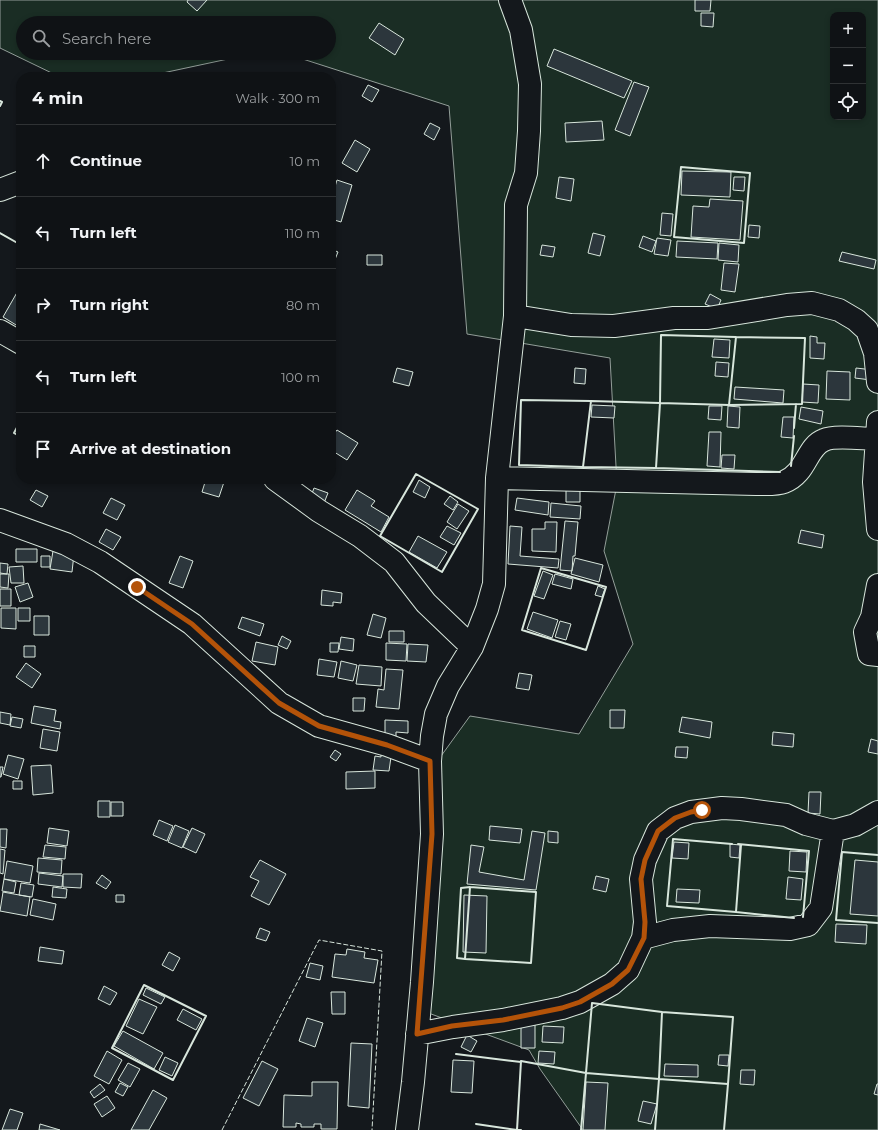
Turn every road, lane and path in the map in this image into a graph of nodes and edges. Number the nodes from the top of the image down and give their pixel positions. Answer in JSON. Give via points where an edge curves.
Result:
{"nodes":[{"id":1,"x":510,"y":0,"type":"edge"},
{"id":2,"x":16,"y":184,"type":"edge"},
{"id":3,"x":0,"y":190,"type":"edge"},
{"id":4,"x":515,"y":316,"type":"junction"},
{"id":5,"x":0,"y":331,"type":"edge"},
{"id":6,"x":16,"y":340,"type":"edge"},
{"id":7,"x":878,"y":382,"type":"edge"},
{"id":8,"x":878,"y":430,"type":"edge"},
{"id":9,"x":497,"y":478,"type":"junction"},
{"id":10,"x":282,"y":484,"type":"edge"},
{"id":11,"x":0,"y":520,"type":"edge"},
{"id":12,"x":878,"y":529,"type":"edge"},
{"id":13,"x":878,"y":585,"type":"edge"},
{"id":14,"x":472,"y":647,"type":"junction"},
{"id":15,"x":878,"y":655,"type":"edge"},
{"id":16,"x":430,"y":761,"type":"junction"},
{"id":17,"x":878,"y":812,"type":"edge"},
{"id":18,"x":833,"y":831,"type":"junction"},
{"id":19,"x":644,"y":938,"type":"junction"},
{"id":20,"x":417,"y":1034,"type":"junction"},
{"id":21,"x":407,"y":1130,"type":"edge"}],
"edges":[{"from":1,"to":4,"type":"street","via":[[521,30],[530,84],[526,173],[516,205]]},
{"from":2,"to":3,"type":"street"},
{"from":4,"to":7,"type":"street","via":[[571,325],[614,326],[674,318],[716,317],[812,303],[839,310],[856,320],[866,330],[875,353]]},
{"from":4,"to":9,"type":"street"},
{"from":5,"to":6,"type":"street"},
{"from":8,"to":9,"type":"street","via":[[825,439],[816,445],[797,475],[783,482],[756,484]]},
{"from":8,"to":12,"type":"street","via":[[874,482]]},
{"from":9,"to":14,"type":"street","via":[[494,584]]},
{"from":10,"to":14,"type":"street","via":[[394,562],[426,603]]},
{"from":11,"to":16,"type":"street","via":[[66,544],[100,562],[192,624],[279,703],[319,726],[387,745]]},
{"from":13,"to":15,"type":"street","via":[[872,617],[865,632],[869,654]]},
{"from":14,"to":16,"type":"street","via":[[448,686],[436,714]]},
{"from":16,"to":20,"type":"street","via":[[432,834]]},
{"from":17,"to":18,"type":"street","via":[[855,825]]},
{"from":18,"to":19,"type":"street","via":[[821,908],[808,925],[790,929],[710,926],[673,930]]},
{"from":18,"to":19,"type":"street","via":[[806,824],[786,815],[741,809],[722,808],[691,812],[675,818],[658,831],[645,860],[641,879]]},
{"from":19,"to":20,"type":"street","via":[[628,970],[612,984],[580,1002],[503,1020],[452,1026]]},
{"from":20,"to":21,"type":"street"}]}
